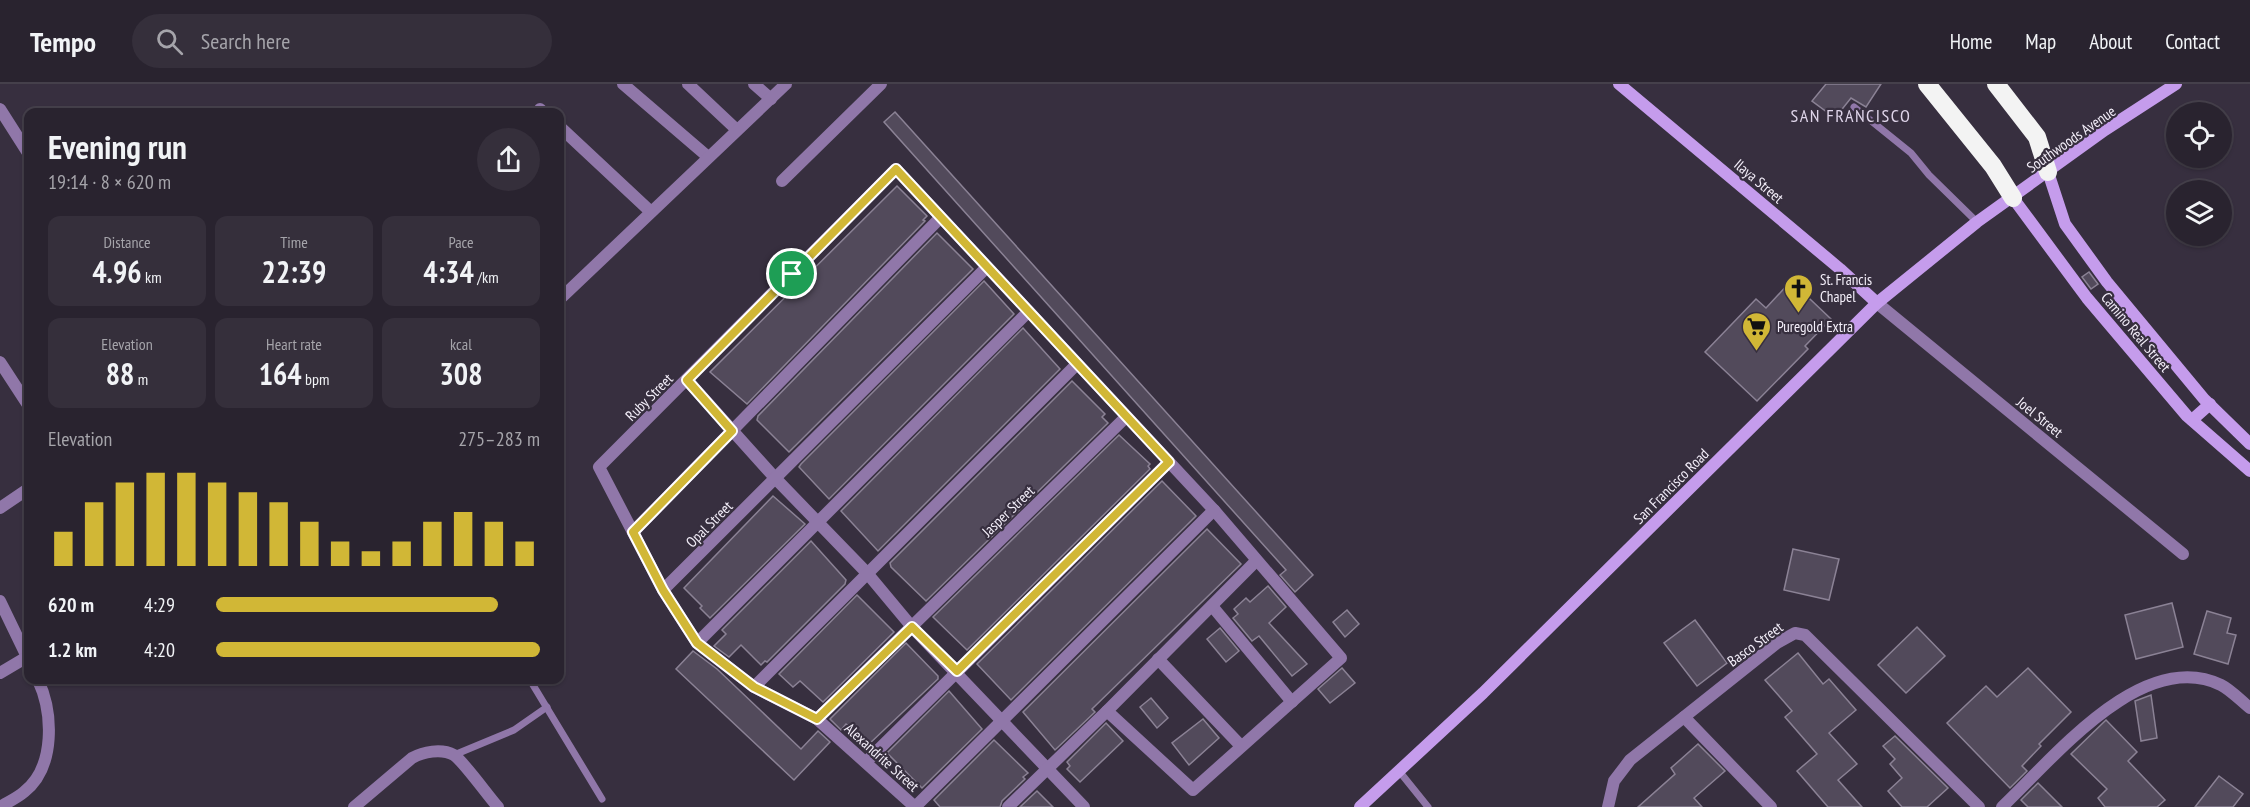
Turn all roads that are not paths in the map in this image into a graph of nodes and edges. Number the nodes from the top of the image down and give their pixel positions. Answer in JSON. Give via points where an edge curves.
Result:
{"nodes":[{"id":1,"x":623,"y":84,"type":"edge"},
{"id":2,"x":688,"y":84,"type":"edge"},
{"id":3,"x":754,"y":84,"type":"edge"},
{"id":4,"x":786,"y":84,"type":"edge"},
{"id":5,"x":881,"y":84,"type":"edge"},
{"id":6,"x":1619,"y":84,"type":"edge"},
{"id":7,"x":1927,"y":84,"type":"edge"},
{"id":8,"x":1996,"y":84,"type":"edge"},
{"id":9,"x":2176,"y":84,"type":"edge"},
{"id":10,"x":771,"y":99,"type":"junction"},
{"id":11,"x":1854,"y":107,"type":"dead end"},
{"id":12,"x":0,"y":109,"type":"edge"},
{"id":13,"x":737,"y":130,"type":"junction"},
{"id":14,"x":564,"y":131,"type":"edge"},
{"id":15,"x":24,"y":147,"type":"edge"},
{"id":16,"x":707,"y":156,"type":"junction"},
{"id":17,"x":2048,"y":172,"type":"junction"},
{"id":18,"x":782,"y":181,"type":"dead end"},
{"id":19,"x":2013,"y":198,"type":"junction"},
{"id":20,"x":651,"y":212,"type":"junction"},
{"id":21,"x":940,"y":218,"type":"junction"},
{"id":22,"x":1977,"y":222,"type":"junction"},
{"id":23,"x":986,"y":268,"type":"junction"},
{"id":24,"x":564,"y":295,"type":"edge"},
{"id":25,"x":1877,"y":303,"type":"junction"},
{"id":26,"x":1028,"y":312,"type":"junction"},
{"id":27,"x":0,"y":362,"type":"edge"},
{"id":28,"x":1077,"y":364,"type":"junction"},
{"id":29,"x":687,"y":380,"type":"junction"},
{"id":30,"x":24,"y":399,"type":"edge"},
{"id":31,"x":2210,"y":404,"type":"junction"},
{"id":32,"x":1126,"y":417,"type":"junction"},
{"id":33,"x":2192,"y":420,"type":"junction"},
{"id":34,"x":732,"y":431,"type":"junction"},
{"id":35,"x":2250,"y":444,"type":"edge"},
{"id":36,"x":1169,"y":462,"type":"junction"},
{"id":37,"x":599,"y":467,"type":"joint"},
{"id":38,"x":2250,"y":471,"type":"edge"},
{"id":39,"x":776,"y":479,"type":"junction"},
{"id":40,"x":24,"y":492,"type":"edge"},
{"id":41,"x":0,"y":508,"type":"edge"},
{"id":42,"x":1214,"y":510,"type":"junction"},
{"id":43,"x":819,"y":521,"type":"junction"},
{"id":44,"x":633,"y":532,"type":"junction"},
{"id":45,"x":2183,"y":554,"type":"dead end"},
{"id":46,"x":1256,"y":561,"type":"junction"},
{"id":47,"x":867,"y":573,"type":"junction"},
{"id":48,"x":663,"y":590,"type":"junction"},
{"id":49,"x":0,"y":601,"type":"edge"},
{"id":50,"x":1212,"y":606,"type":"junction"},
{"id":51,"x":912,"y":627,"type":"junction"},
{"id":52,"x":697,"y":643,"type":"junction"},
{"id":53,"x":24,"y":650,"type":"edge"},
{"id":54,"x":1158,"y":659,"type":"junction"},
{"id":55,"x":24,"y":660,"type":"edge"},
{"id":56,"x":957,"y":671,"type":"junction"},
{"id":57,"x":0,"y":674,"type":"edge"},
{"id":58,"x":40,"y":684,"type":"edge"},
{"id":59,"x":533,"y":684,"type":"edge"},
{"id":60,"x":754,"y":687,"type":"junction"},
{"id":61,"x":1292,"y":702,"type":"junction"},
{"id":62,"x":547,"y":707,"type":"junction"},
{"id":63,"x":2250,"y":708,"type":"edge"},
{"id":64,"x":1107,"y":711,"type":"junction"},
{"id":65,"x":1684,"y":717,"type":"junction"},
{"id":66,"x":817,"y":719,"type":"junction"},
{"id":67,"x":1003,"y":719,"type":"junction"},
{"id":68,"x":1241,"y":746,"type":"junction"},
{"id":69,"x":453,"y":755,"type":"junction"},
{"id":70,"x":866,"y":762,"type":"junction"},
{"id":71,"x":1048,"y":767,"type":"junction"},
{"id":72,"x":1399,"y":771,"type":"junction"},
{"id":73,"x":602,"y":799,"type":"dead end"},
{"id":74,"x":0,"y":807,"type":"edge"},
{"id":75,"x":354,"y":807,"type":"edge"},
{"id":76,"x":498,"y":807,"type":"edge"},
{"id":77,"x":915,"y":807,"type":"edge"},
{"id":78,"x":1008,"y":807,"type":"edge"},
{"id":79,"x":1084,"y":807,"type":"edge"},
{"id":80,"x":1360,"y":807,"type":"edge"},
{"id":81,"x":1428,"y":807,"type":"edge"},
{"id":82,"x":1608,"y":807,"type":"edge"},
{"id":83,"x":1771,"y":807,"type":"edge"},
{"id":84,"x":1979,"y":807,"type":"edge"},
{"id":85,"x":2002,"y":807,"type":"edge"}],
"edges":[{"from":1,"to":16,"type":"street"},
{"from":2,"to":13,"type":"street"},
{"from":3,"to":10,"type":"street"},
{"from":4,"to":10,"type":"street"},
{"from":5,"to":18,"type":"street"},
{"from":6,"to":25,"type":"main road","name":"Ilaya Street"},
{"from":7,"to":19,"type":"highway","via":[[1993,166]]},
{"from":8,"to":17,"type":"highway","via":[[2037,137]]},
{"from":9,"to":17,"type":"main road","name":"Southwoods Avenue"},
{"from":10,"to":13,"type":"street"},
{"from":11,"to":22,"type":"lane","via":[[1911,153]]},
{"from":12,"to":15,"type":"street"},
{"from":13,"to":16,"type":"street"},
{"from":14,"to":20,"type":"street"},
{"from":16,"to":20,"type":"street"},
{"from":17,"to":19,"type":"main road","name":"Southwoods Avenue"},
{"from":17,"to":31,"type":"main road","name":"Camino Real Street","via":[[2065,224],[2107,282]]},
{"from":19,"to":22,"type":"main road","name":"San Francisco Road"},
{"from":19,"to":33,"type":"main road","name":"Camino Real Street","via":[[2087,298]]},
{"from":20,"to":24,"type":"street"},
{"from":21,"to":23,"type":"street"},
{"from":21,"to":29,"type":"street","name":"Ruby Street","via":[[896,169]]},
{"from":21,"to":34,"type":"street"},
{"from":22,"to":25,"type":"main road","name":"San Francisco Road"},
{"from":23,"to":26,"type":"street"},
{"from":23,"to":39,"type":"street","name":"Opal Street"},
{"from":25,"to":45,"type":"street","name":"Joel Street"},
{"from":25,"to":72,"type":"main road","name":"San Francisco Road","via":[[1483,693]]},
{"from":26,"to":28,"type":"street"},
{"from":26,"to":43,"type":"street"},
{"from":27,"to":30,"type":"street"},
{"from":28,"to":32,"type":"street"},
{"from":28,"to":47,"type":"street"},
{"from":29,"to":34,"type":"street"},
{"from":29,"to":37,"type":"street","name":"Ruby Street"},
{"from":31,"to":33,"type":"main road"},
{"from":31,"to":35,"type":"main road","name":"Camino Real Street"},
{"from":32,"to":36,"type":"street"},
{"from":32,"to":51,"type":"street","name":"Jasper Street"},
{"from":33,"to":38,"type":"main road","name":"Camino Real Street"},
{"from":34,"to":39,"type":"street"},
{"from":34,"to":44,"type":"street"},
{"from":36,"to":42,"type":"street"},
{"from":36,"to":56,"type":"street"},
{"from":37,"to":44,"type":"street","name":"Alexandrite Street"},
{"from":39,"to":43,"type":"street"},
{"from":39,"to":48,"type":"street","name":"Opal Street"},
{"from":40,"to":41,"type":"street"},
{"from":42,"to":46,"type":"street"},
{"from":42,"to":67,"type":"street"},
{"from":43,"to":47,"type":"street"},
{"from":43,"to":52,"type":"street"},
{"from":44,"to":48,"type":"street","name":"Alexandrite Street"},
{"from":46,"to":50,"type":"street"},
{"from":46,"to":61,"type":"street","via":[[1341,658]]},
{"from":47,"to":51,"type":"street"},
{"from":47,"to":60,"type":"street"},
{"from":48,"to":52,"type":"street","name":"Alexandrite Street"},
{"from":49,"to":53,"type":"street"},
{"from":50,"to":54,"type":"street"},
{"from":50,"to":61,"type":"street"},
{"from":51,"to":56,"type":"street"},
{"from":51,"to":66,"type":"street","name":"Jasper Street"},
{"from":52,"to":60,"type":"street","name":"Alexandrite Street"},
{"from":54,"to":64,"type":"street"},
{"from":54,"to":68,"type":"street"},
{"from":55,"to":57,"type":"street"},
{"from":56,"to":67,"type":"street"},
{"from":56,"to":70,"type":"street"},
{"from":58,"to":74,"type":"street","via":[[47,698],[49,739],[42,769],[26,791]]},
{"from":59,"to":62,"type":"lane"},
{"from":60,"to":66,"type":"street","name":"Alexandrite Street"},
{"from":61,"to":68,"type":"street"},
{"from":62,"to":69,"type":"lane","via":[[514,730]]},
{"from":62,"to":73,"type":"lane"},
{"from":63,"to":85,"type":"street","via":[[2221,685],[2188,677],[2148,684],[2101,713]]},
{"from":64,"to":68,"type":"street","via":[[1193,790]]},
{"from":64,"to":71,"type":"street"},
{"from":65,"to":82,"type":"street","name":"Basco Street","via":[[1630,760],[1614,781]]},
{"from":65,"to":83,"type":"street"},
{"from":65,"to":84,"type":"street","name":"Basco Street","via":[[1777,643],[1795,633],[1805,635]]},
{"from":66,"to":70,"type":"street","name":"Alexandrite Street"},
{"from":67,"to":71,"type":"street"},
{"from":67,"to":77,"type":"street"},
{"from":69,"to":75,"type":"street","via":[[422,752]]},
{"from":69,"to":76,"type":"street"},
{"from":70,"to":77,"type":"street","name":"Alexandrite Street"},
{"from":71,"to":78,"type":"street"},
{"from":71,"to":79,"type":"street"},
{"from":72,"to":80,"type":"main road","name":"San Francisco Road"},
{"from":72,"to":81,"type":"lane"}]}
